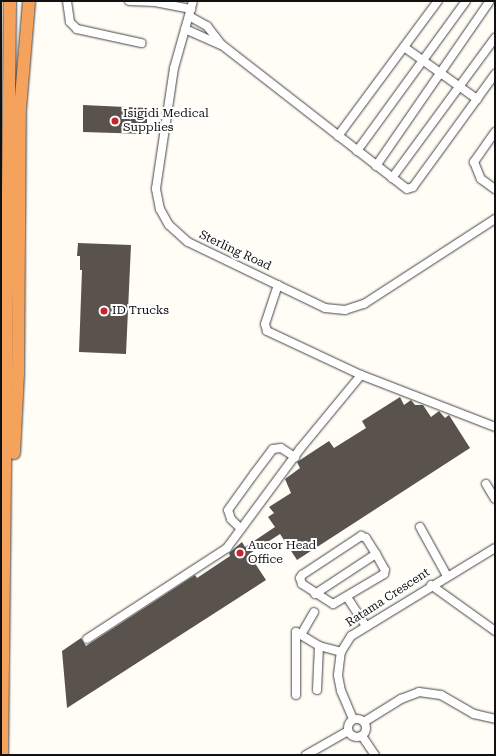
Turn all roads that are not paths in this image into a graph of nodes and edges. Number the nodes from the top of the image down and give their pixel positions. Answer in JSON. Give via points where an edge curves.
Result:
{"nodes":[{"id":1,"x":10,"y":1,"type":"edge"},
{"id":2,"x":23,"y":1,"type":"edge"},
{"id":3,"x":29,"y":1,"type":"edge"},
{"id":4,"x":67,"y":1,"type":"edge"},
{"id":5,"x":129,"y":1,"type":"edge"},
{"id":6,"x":438,"y":1,"type":"edge"},
{"id":7,"x":466,"y":1,"type":"edge"},
{"id":8,"x":156,"y":2,"type":"edge"},
{"id":9,"x":490,"y":3,"type":"edge"},
{"id":10,"x":191,"y":9,"type":"edge"},
{"id":11,"x":185,"y":29,"type":"junction"},
{"id":12,"x":495,"y":38,"type":"edge"},
{"id":13,"x":142,"y":43,"type":"dead end"},
{"id":14,"x":222,"y":45,"type":"junction"},
{"id":15,"x":404,"y":47,"type":"junction"},
{"id":16,"x":422,"y":60,"type":"junction"},
{"id":17,"x":440,"y":72,"type":"junction"},
{"id":18,"x":495,"y":74,"type":"edge"},
{"id":19,"x":459,"y":86,"type":"junction"},
{"id":20,"x":477,"y":99,"type":"junction"},
{"id":21,"x":20,"y":110,"type":"junction"},
{"id":22,"x":495,"y":132,"type":"edge"},
{"id":23,"x":338,"y":136,"type":"junction"},
{"id":24,"x":358,"y":151,"type":"junction"},
{"id":25,"x":376,"y":166,"type":"junction"},
{"id":26,"x":392,"y":178,"type":"junction"},
{"id":27,"x":495,"y":189,"type":"edge"},
{"id":28,"x":495,"y":219,"type":"edge"},
{"id":29,"x":278,"y":285,"type":"junction"},
{"id":30,"x":361,"y":375,"type":"junction"},
{"id":31,"x":495,"y":427,"type":"edge"},
{"id":32,"x":295,"y":457,"type":"junction"},
{"id":33,"x":486,"y":484,"type":"dead end"},
{"id":34,"x":6,"y":497,"type":"junction"},
{"id":35,"x":495,"y":499,"type":"edge"},
{"id":36,"x":420,"y":527,"type":"dead end"},
{"id":37,"x":241,"y":529,"type":"junction"},
{"id":38,"x":495,"y":548,"type":"edge"},
{"id":39,"x":376,"y":554,"type":"junction"},
{"id":40,"x":447,"y":576,"type":"junction"},
{"id":41,"x":431,"y":585,"type":"junction"},
{"id":42,"x":315,"y":594,"type":"junction"},
{"id":43,"x":347,"y":597,"type":"junction"},
{"id":44,"x":314,"y":612,"type":"dead end"},
{"id":45,"x":365,"y":625,"type":"junction"},
{"id":46,"x":495,"y":631,"type":"edge"},
{"id":47,"x":302,"y":633,"type":"junction"},
{"id":48,"x":87,"y":639,"type":"dead end"},
{"id":49,"x":319,"y":646,"type":"junction"},
{"id":50,"x":341,"y":652,"type":"junction"},
{"id":51,"x":317,"y":690,"type":"dead end"},
{"id":52,"x":296,"y":695,"type":"dead end"},
{"id":53,"x":353,"y":719,"type":"junction"},
{"id":54,"x":495,"y":720,"type":"edge"},
{"id":55,"x":364,"y":722,"type":"junction"},
{"id":56,"x":348,"y":731,"type":"junction"},
{"id":57,"x":362,"y":736,"type":"junction"},
{"id":58,"x":2,"y":755,"type":"edge"},
{"id":59,"x":306,"y":755,"type":"edge"},
{"id":60,"x":375,"y":755,"type":"edge"}],
"edges":[{"from":1,"to":34,"type":"highway"},
{"from":2,"to":21,"type":"highway","via":[[19,68]]},
{"from":3,"to":21,"type":"highway"},
{"from":4,"to":13,"type":"street","via":[[70,22],[77,29]]},
{"from":5,"to":8,"type":"street"},
{"from":6,"to":15,"type":"street"},
{"from":7,"to":16,"type":"street"},
{"from":8,"to":10,"type":"street"},
{"from":9,"to":17,"type":"street"},
{"from":10,"to":11,"type":"street","name":"Sterling Road"},
{"from":10,"to":14,"type":"street"},
{"from":11,"to":14,"type":"street"},
{"from":11,"to":29,"type":"street","name":"Sterling Road","via":[[174,68],[159,162],[156,189],[160,209],[169,225],[188,242]]},
{"from":12,"to":19,"type":"street"},
{"from":14,"to":23,"type":"street"},
{"from":15,"to":16,"type":"street"},
{"from":15,"to":23,"type":"street"},
{"from":16,"to":17,"type":"street"},
{"from":16,"to":24,"type":"street"},
{"from":17,"to":19,"type":"street"},
{"from":17,"to":25,"type":"street"},
{"from":18,"to":20,"type":"street"},
{"from":19,"to":20,"type":"street"},
{"from":19,"to":26,"type":"street"},
{"from":20,"to":26,"type":"street","via":[[412,187],[407,189]]},
{"from":21,"to":34,"type":"highway","via":[[18,375],[14,452]]},
{"from":22,"to":27,"type":"street","via":[[474,162],[481,179]]},
{"from":23,"to":24,"type":"street"},
{"from":24,"to":25,"type":"street"},
{"from":25,"to":26,"type":"street"},
{"from":28,"to":29,"type":"street","name":"Sterling Road","via":[[355,308],[325,308]]},
{"from":29,"to":30,"type":"street","via":[[265,324],[267,331]]},
{"from":30,"to":31,"type":"street"},
{"from":30,"to":32,"type":"street"},
{"from":32,"to":37,"type":"street"},
{"from":32,"to":37,"type":"street","via":[[281,448],[273,449],[254,474],[228,510],[231,519]]},
{"from":33,"to":35,"type":"street"},
{"from":34,"to":58,"type":"highway"},
{"from":36,"to":40,"type":"street"},
{"from":37,"to":48,"type":"street","via":[[220,554]]},
{"from":38,"to":40,"type":"street","name":"Ratama Crescent"},
{"from":39,"to":42,"type":"street"},
{"from":39,"to":42,"type":"street","via":[[366,538],[361,536],[302,574],[302,584]]},
{"from":39,"to":43,"type":"street","via":[[386,572]]},
{"from":40,"to":41,"type":"street","name":"Ratama Crescent"},
{"from":41,"to":45,"type":"street","name":"Ratama Crescent"},
{"from":41,"to":46,"type":"street"},
{"from":42,"to":43,"type":"street","via":[[333,604]]},
{"from":43,"to":45,"type":"street"},
{"from":44,"to":47,"type":"street"},
{"from":45,"to":50,"type":"street","name":"Ratama Crescent","via":[[351,636]]},
{"from":47,"to":49,"type":"street"},
{"from":47,"to":52,"type":"street","via":[[296,632]]},
{"from":49,"to":50,"type":"street"},
{"from":49,"to":51,"type":"street"},
{"from":50,"to":53,"type":"street","name":"Ratama Crescent","via":[[338,675],[341,691]]},
{"from":53,"to":55,"type":"street"},
{"from":53,"to":56,"type":"street","via":[[348,724]]},
{"from":54,"to":55,"type":"street","via":[[474,714],[441,695],[419,692],[401,699]]},
{"from":55,"to":57,"type":"street","via":[[366,728]]},
{"from":56,"to":57,"type":"street","via":[[354,737]]},
{"from":56,"to":59,"type":"street"},
{"from":57,"to":60,"type":"street"}]}
